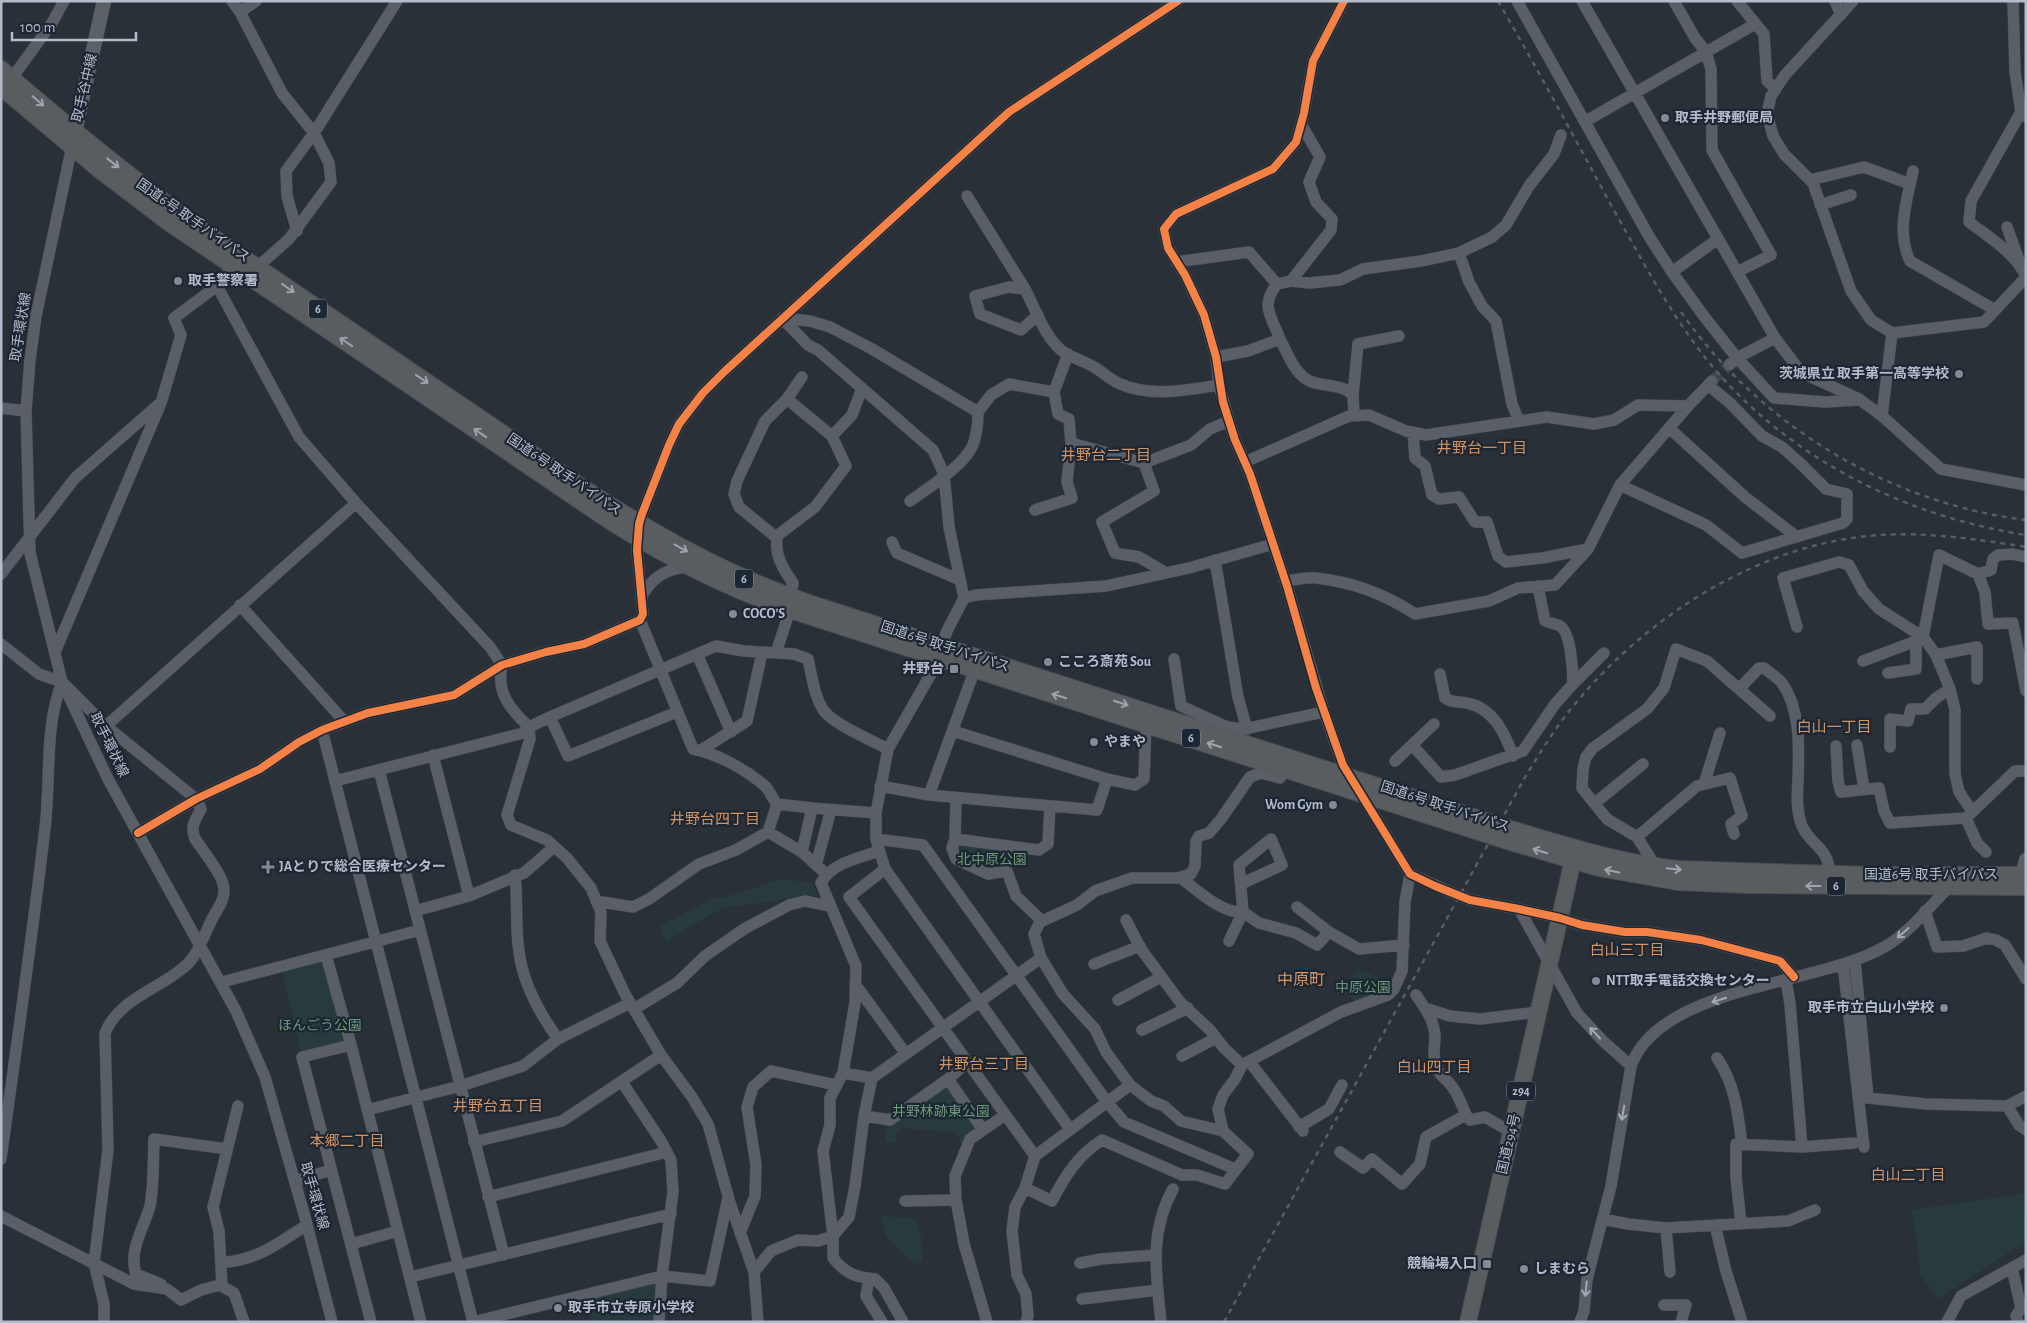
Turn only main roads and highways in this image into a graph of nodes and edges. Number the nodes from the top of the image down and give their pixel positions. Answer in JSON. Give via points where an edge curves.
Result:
{"nodes":[{"id":1,"x":104,"y":1,"type":"edge"},
{"id":2,"x":4,"y":82,"type":"edge"},
{"id":3,"x":73,"y":139,"type":"junction"},
{"id":4,"x":253,"y":271,"type":"junction"},
{"id":5,"x":638,"y":531,"type":"junction"},
{"id":6,"x":790,"y":603,"type":"junction"},
{"id":7,"x":939,"y":652,"type":"junction"},
{"id":8,"x":1483,"y":826,"type":"junction"},
{"id":9,"x":1574,"y":855,"type":"junction"},
{"id":10,"x":2024,"y":877,"type":"edge"},
{"id":11,"x":1468,"y":1322,"type":"edge"}],
"edges":[{"from":1,"to":3,"type":"main road","name":"取手谷中線"},
{"from":2,"to":3,"type":"highway","name":"国道6号 取手バイパス","number":"6"},
{"from":3,"to":4,"type":"highway","name":"国道6号 取手バイパス","number":"6","one_way":true,"via":[[145,188]]},
{"from":3,"to":4,"type":"highway","name":"国道6号 取手バイパス","number":"6","via":[[168,222],[234,266]]},
{"from":4,"to":5,"type":"highway","name":"国道6号 取手バイパス","number":"6"},
{"from":5,"to":6,"type":"highway","name":"国道6号 取手バイパス","number":"6","one_way":true,"via":[[772,591]]},
{"from":5,"to":6,"type":"highway","name":"国道6号 取手バイパス","number":"6","via":[[688,567],[755,597]]},
{"from":6,"to":7,"type":"highway","name":"国道6号 取手バイパス","number":"6"},
{"from":8,"to":7,"type":"highway","name":"国道6号 取手バイパス","number":"6","one_way":true,"via":[[1360,792],[1146,724],[976,669]]},
{"from":7,"to":8,"type":"highway","name":"国道6号 取手バイパス","number":"6","one_way":true,"via":[[1226,731]]},
{"from":8,"to":9,"type":"highway","name":"国道6号 取手バイパス","number":"6","bridge":true},
{"from":9,"to":10,"type":"highway","name":"国道6号 取手バイパス","number":"6","one_way":true,"via":[[1716,872]]},
{"from":10,"to":9,"type":"highway","name":"国道6号 取手バイパス","number":"6","one_way":true,"via":[[1950,886],[1715,885],[1653,878]]},
{"from":9,"to":11,"type":"highway","name":"国道294号","number":"294"}]}
